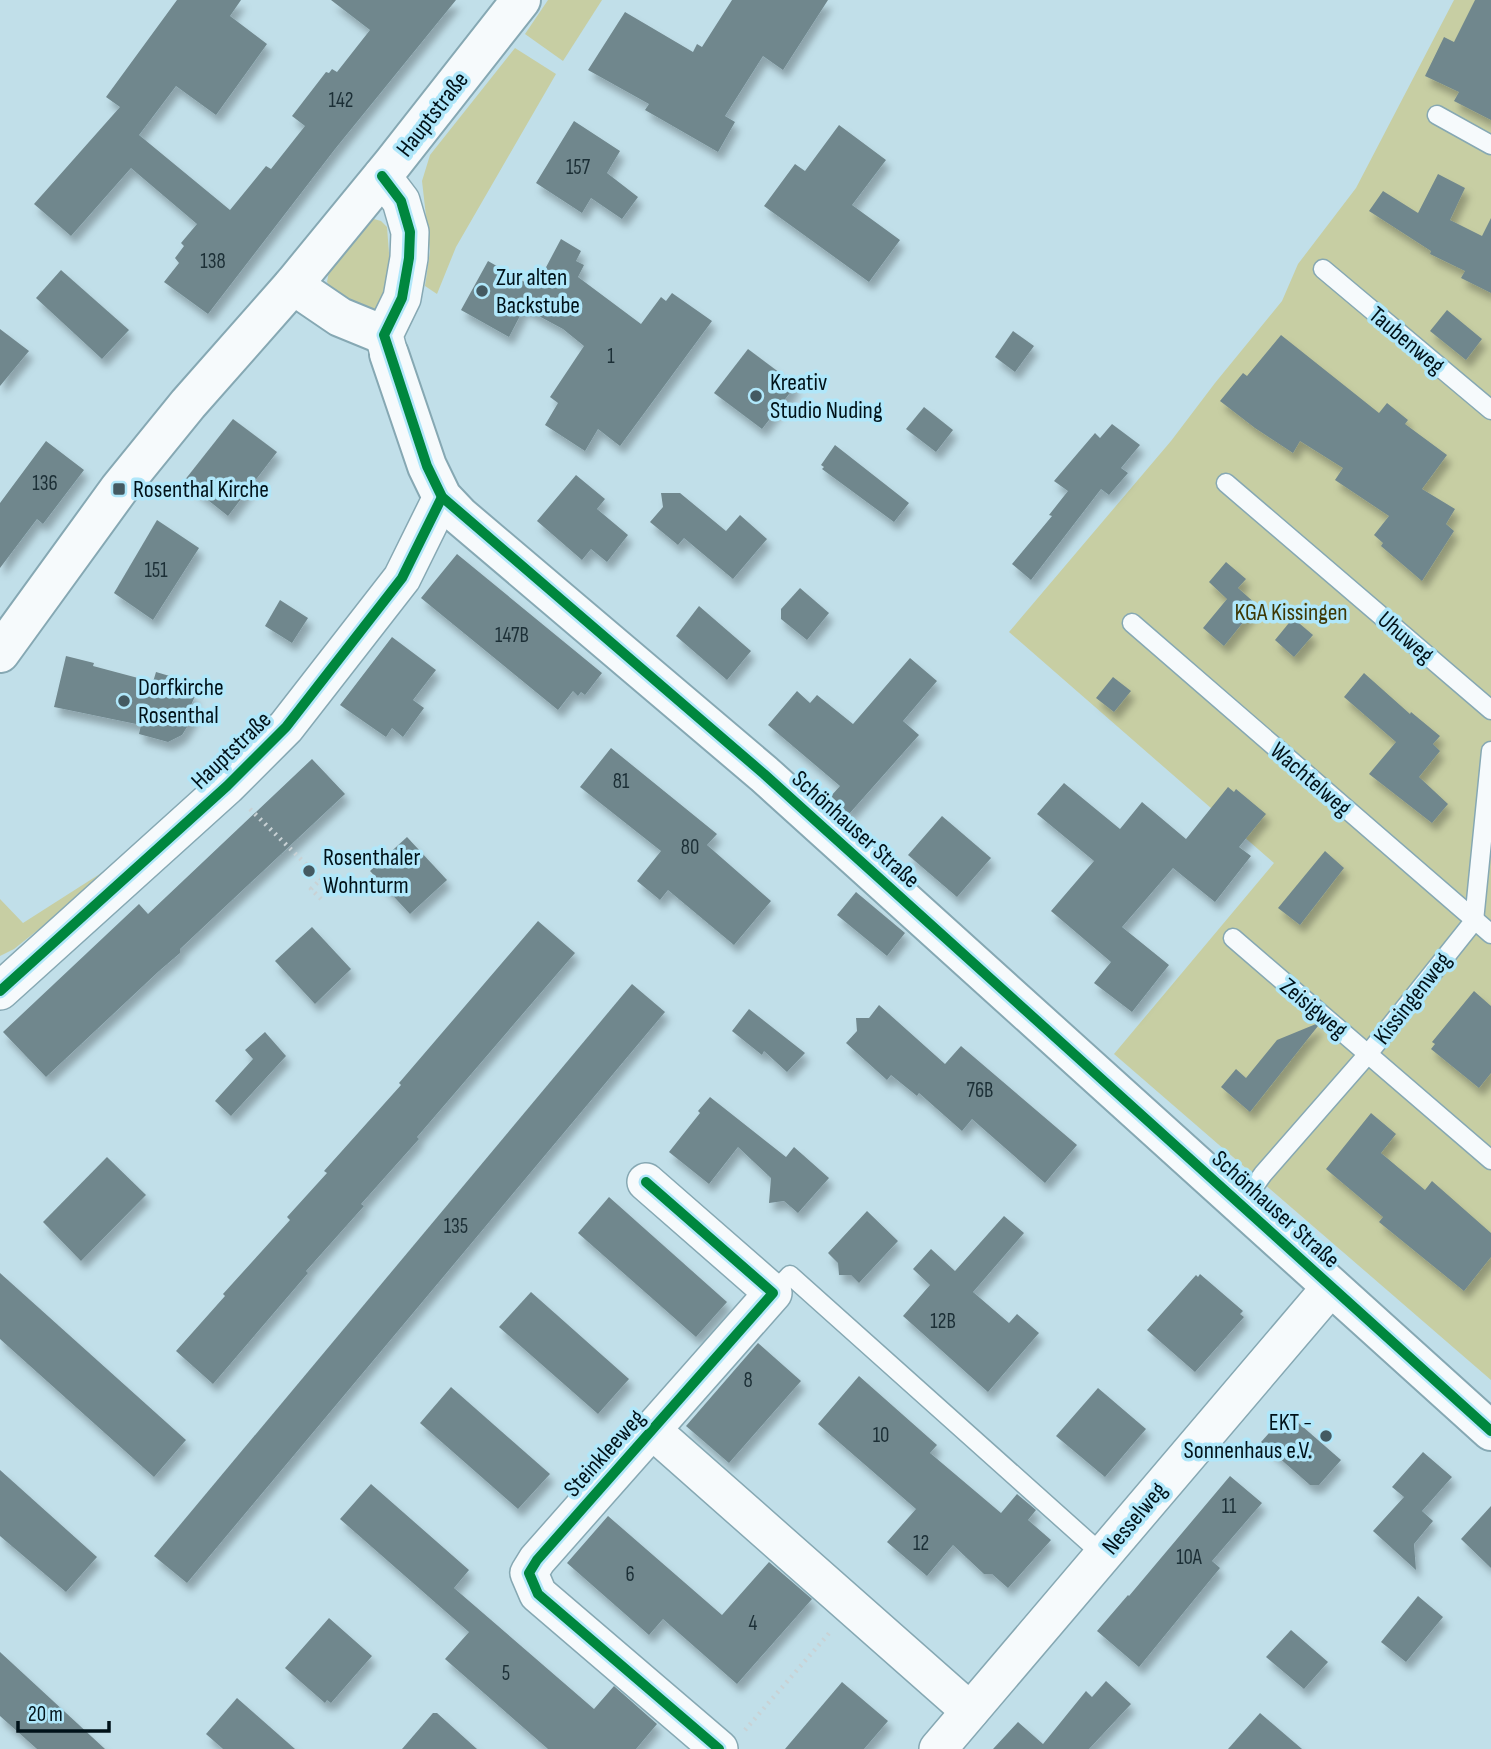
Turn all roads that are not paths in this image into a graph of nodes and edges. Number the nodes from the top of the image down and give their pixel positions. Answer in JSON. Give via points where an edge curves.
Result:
{"nodes":[{"id":1,"x":522,"y":0,"type":"edge"},
{"id":2,"x":1437,"y":115,"type":"dead end"},
{"id":3,"x":1491,"y":145,"type":"edge"},
{"id":4,"x":382,"y":176,"type":"junction"},
{"id":5,"x":1323,"y":269,"type":"dead end"},
{"id":6,"x":293,"y":285,"type":"junction"},
{"id":7,"x":387,"y":344,"type":"junction"},
{"id":8,"x":1491,"y":411,"type":"edge"},
{"id":9,"x":1226,"y":483,"type":"dead end"},
{"id":10,"x":442,"y":498,"type":"junction"},
{"id":11,"x":1132,"y":622,"type":"dead end"},
{"id":12,"x":0,"y":653,"type":"edge"},
{"id":13,"x":1491,"y":710,"type":"edge"},
{"id":14,"x":1491,"y":751,"type":"edge"},
{"id":15,"x":1474,"y":920,"type":"junction"},
{"id":16,"x":1491,"y":934,"type":"edge"},
{"id":17,"x":1233,"y":938,"type":"dead end"},
{"id":18,"x":0,"y":991,"type":"edge"},
{"id":19,"x":1368,"y":1054,"type":"junction"},
{"id":20,"x":1491,"y":1160,"type":"edge"},
{"id":21,"x":646,"y":1182,"type":"dead end"},
{"id":22,"x":1240,"y":1206,"type":"junction"},
{"id":23,"x":1331,"y":1287,"type":"junction"},
{"id":24,"x":773,"y":1293,"type":"junction"},
{"id":25,"x":653,"y":1431,"type":"junction"},
{"id":26,"x":1491,"y":1431,"type":"edge"},
{"id":27,"x":1103,"y":1555,"type":"junction"},
{"id":28,"x":970,"y":1711,"type":"junction"},
{"id":29,"x":728,"y":1744,"type":"edge"},
{"id":30,"x":938,"y":1749,"type":"edge"}],
"edges":[{"from":1,"to":4,"type":"street","name":"Hauptstraße"},
{"from":2,"to":3,"type":"lane"},
{"from":4,"to":6,"type":"street","name":"Hauptstraße"},
{"from":4,"to":7,"type":"street","via":[[401,201],[410,232],[402,298]]},
{"from":5,"to":8,"type":"lane","name":"Taubenweg"},
{"from":6,"to":7,"type":"street"},
{"from":6,"to":12,"type":"street","name":"Hauptstraße","via":[[118,489]]},
{"from":7,"to":10,"type":"street","name":"Schönhauser Straße"},
{"from":9,"to":13,"type":"lane","name":"Uhuweg"},
{"from":10,"to":18,"type":"street","name":"Hauptstraße","via":[[402,578],[286,727]]},
{"from":10,"to":22,"type":"street","name":"Schönhauser Straße","via":[[764,774]]},
{"from":11,"to":15,"type":"lane","name":"Wachtelweg"},
{"from":14,"to":15,"type":"lane"},
{"from":15,"to":16,"type":"lane","name":"Wachtelweg"},
{"from":15,"to":19,"type":"lane","name":"Kissingenweg"},
{"from":17,"to":19,"type":"lane","name":"Zeisigweg"},
{"from":19,"to":20,"type":"lane","name":"Zeisigweg"},
{"from":19,"to":22,"type":"lane","name":"Kissingenweg"},
{"from":21,"to":24,"type":"street"},
{"from":22,"to":23,"type":"street","name":"Schönhauser Straße"},
{"from":23,"to":26,"type":"street","name":"Schönhauser Straße"},
{"from":23,"to":27,"type":"street","name":"Nesselweg"},
{"from":24,"to":25,"type":"street","name":"Steinkleeweg"},
{"from":24,"to":27,"type":"lane","via":[[790,1275]]},
{"from":25,"to":28,"type":"street","name":"Steinkleeweg"},
{"from":25,"to":29,"type":"street","name":"Steinkleeweg","via":[[529,1573],[538,1594]]},
{"from":27,"to":28,"type":"street","name":"Nesselweg"},
{"from":28,"to":30,"type":"street","name":"Nesselweg"}]}
